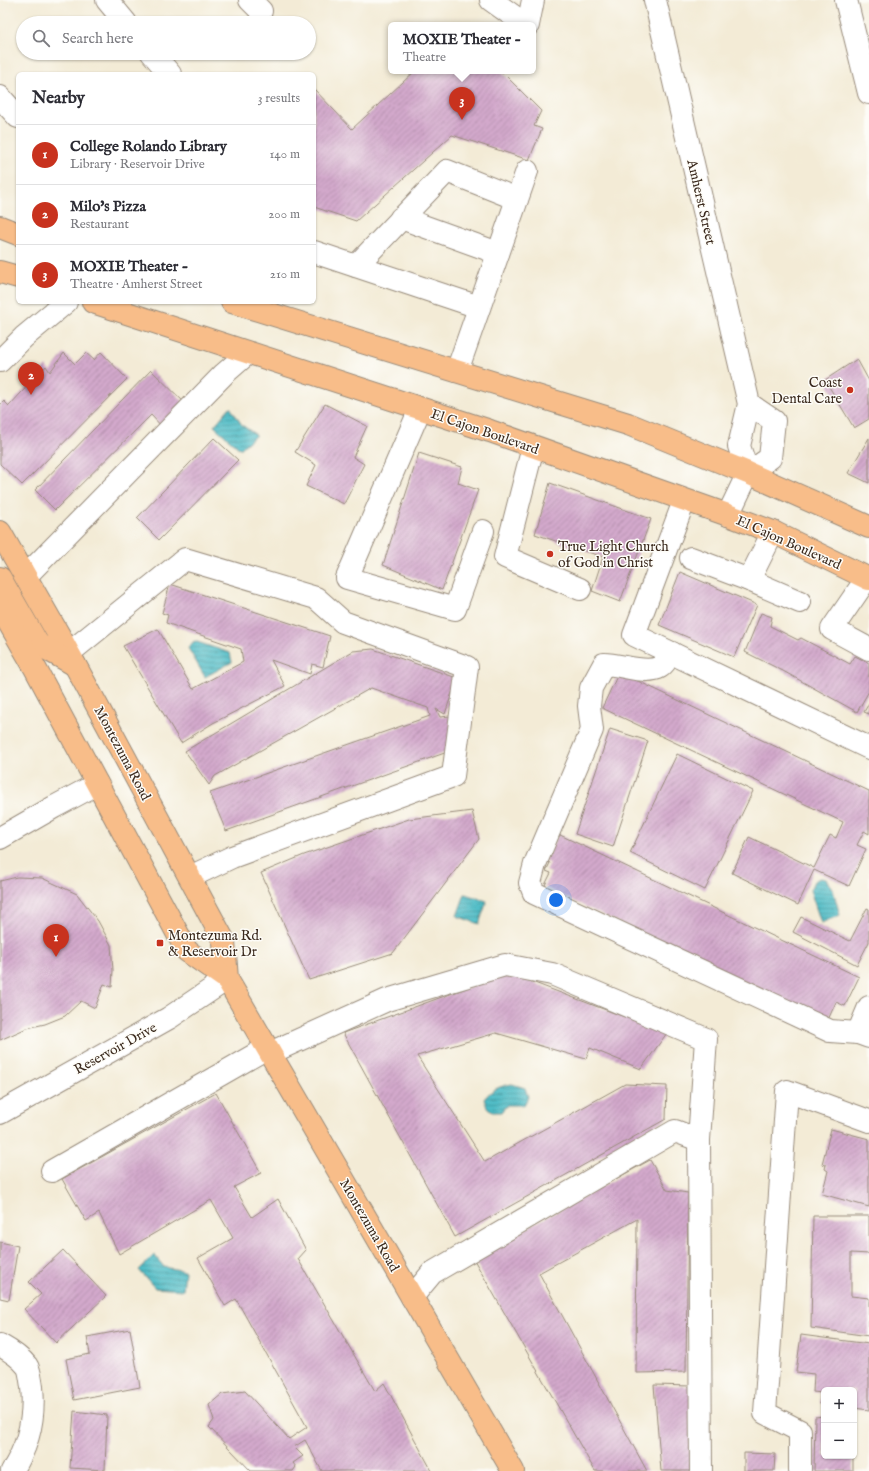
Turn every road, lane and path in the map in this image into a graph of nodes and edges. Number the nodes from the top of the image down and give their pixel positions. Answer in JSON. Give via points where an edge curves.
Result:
{"nodes":[{"id":1,"x":107,"y":0,"type":"edge"},
{"id":2,"x":491,"y":0,"type":"edge"},
{"id":3,"x":533,"y":0,"type":"edge"},
{"id":4,"x":654,"y":0,"type":"edge"},
{"id":5,"x":846,"y":0,"type":"edge"},
{"id":6,"x":120,"y":16,"type":"edge"},
{"id":7,"x":523,"y":22,"type":"edge"},
{"id":8,"x":528,"y":22,"type":"edge"},
{"id":9,"x":158,"y":60,"type":"edge"},
{"id":10,"x":168,"y":72,"type":"edge"},
{"id":11,"x":869,"y":93,"type":"edge"},
{"id":12,"x":0,"y":97,"type":"edge"},
{"id":13,"x":16,"y":115,"type":"edge"},
{"id":14,"x":527,"y":171,"type":"dead end"},
{"id":15,"x":517,"y":199,"type":"junction"},
{"id":16,"x":401,"y":218,"type":"junction"},
{"id":17,"x":0,"y":227,"type":"edge"},
{"id":18,"x":16,"y":233,"type":"edge"},
{"id":19,"x":316,"y":253,"type":"edge"},
{"id":20,"x":498,"y":254,"type":"junction"},
{"id":21,"x":356,"y":266,"type":"junction"},
{"id":22,"x":0,"y":272,"type":"edge"},
{"id":23,"x":16,"y":277,"type":"edge"},
{"id":24,"x":64,"y":304,"type":"edge"},
{"id":25,"x":99,"y":304,"type":"edge"},
{"id":26,"x":244,"y":304,"type":"edge"},
{"id":27,"x":479,"y":307,"type":"junction"},
{"id":28,"x":248,"y":353,"type":"junction"},
{"id":29,"x":0,"y":361,"type":"edge"},
{"id":30,"x":457,"y":371,"type":"junction"},
{"id":31,"x":749,"y":404,"type":"junction"},
{"id":32,"x":420,"y":409,"type":"junction"},
{"id":33,"x":533,"y":447,"type":"junction"},
{"id":34,"x":748,"y":473,"type":"junction"},
{"id":35,"x":684,"y":501,"type":"junction"},
{"id":36,"x":728,"y":515,"type":"junction"},
{"id":37,"x":869,"y":527,"type":"edge"},
{"id":38,"x":484,"y":531,"type":"dead end"},
{"id":39,"x":0,"y":532,"type":"edge"},
{"id":40,"x":774,"y":532,"type":"junction"},
{"id":41,"x":691,"y":558,"type":"dead end"},
{"id":42,"x":26,"y":576,"type":"junction"},
{"id":43,"x":0,"y":578,"type":"edge"},
{"id":44,"x":868,"y":579,"type":"edge"},
{"id":45,"x":749,"y":580,"type":"junction"},
{"id":46,"x":580,"y":589,"type":"dead end"},
{"id":47,"x":800,"y":602,"type":"dead end"},
{"id":48,"x":0,"y":607,"type":"edge"},
{"id":49,"x":869,"y":649,"type":"edge"},
{"id":50,"x":672,"y":653,"type":"junction"},
{"id":51,"x":72,"y":659,"type":"junction"},
{"id":52,"x":869,"y":748,"type":"edge"},
{"id":53,"x":97,"y":784,"type":"junction"},
{"id":54,"x":0,"y":838,"type":"edge"},
{"id":55,"x":190,"y":877,"type":"junction"},
{"id":56,"x":227,"y":979,"type":"junction"},
{"id":57,"x":869,"y":1008,"type":"edge"},
{"id":58,"x":864,"y":1035,"type":"edge"},
{"id":59,"x":268,"y":1050,"type":"junction"},
{"id":60,"x":0,"y":1113,"type":"edge"},
{"id":61,"x":869,"y":1121,"type":"edge"},
{"id":62,"x":699,"y":1140,"type":"junction"},
{"id":63,"x":52,"y":1171,"type":"dead end"},
{"id":64,"x":412,"y":1297,"type":"junction"},
{"id":65,"x":0,"y":1345,"type":"edge"},
{"id":66,"x":12,"y":1471,"type":"edge"},
{"id":67,"x":513,"y":1471,"type":"edge"},
{"id":68,"x":701,"y":1471,"type":"edge"},
{"id":69,"x":800,"y":1471,"type":"edge"}],
"edges":[{"from":1,"to":6,"type":"street"},
{"from":2,"to":7,"type":"street"},
{"from":3,"to":8,"type":"street"},
{"from":4,"to":31,"type":"street","name":"Amherst Street"},
{"from":5,"to":11,"type":"street"},
{"from":9,"to":10,"type":"street"},
{"from":12,"to":13,"type":"street"},
{"from":14,"to":15,"type":"street"},
{"from":15,"to":16,"type":"street","via":[[447,171]]},
{"from":15,"to":20,"type":"street"},
{"from":16,"to":20,"type":"street"},
{"from":16,"to":21,"type":"street"},
{"from":17,"to":18,"type":"main road"},
{"from":19,"to":21,"type":"street"},
{"from":20,"to":27,"type":"street"},
{"from":21,"to":27,"type":"street"},
{"from":22,"to":23,"type":"main road"},
{"from":24,"to":29,"type":"street"},
{"from":25,"to":28,"type":"main road","name":"El Cajon Boulevard"},
{"from":26,"to":30,"type":"main road"},
{"from":27,"to":30,"type":"street"},
{"from":28,"to":32,"type":"main road","name":"El Cajon Boulevard"},
{"from":28,"to":42,"type":"street","via":[[224,374]]},
{"from":30,"to":34,"type":"main road","via":[[628,424]]},
{"from":31,"to":34,"type":"street","name":"Amherst Street","via":[[739,446]]},
{"from":31,"to":34,"type":"street","via":[[774,421],[770,458]]},
{"from":32,"to":33,"type":"main road","name":"El Cajon Boulevard"},
{"from":32,"to":38,"type":"street","via":[[347,578],[455,609]]},
{"from":33,"to":35,"type":"main road","name":"El Cajon Boulevard"},
{"from":33,"to":46,"type":"street","via":[[505,557]]},
{"from":34,"to":36,"type":"street"},
{"from":34,"to":37,"type":"main road"},
{"from":35,"to":36,"type":"main road","name":"El Cajon Boulevard"},
{"from":35,"to":50,"type":"street","via":[[634,635]]},
{"from":36,"to":40,"type":"main road","name":"El Cajon Boulevard"},
{"from":39,"to":42,"type":"main road","name":"Montezuma Road"},
{"from":40,"to":44,"type":"main road","name":"El Cajon Boulevard"},
{"from":40,"to":45,"type":"street"},
{"from":41,"to":45,"type":"street"},
{"from":42,"to":51,"type":"main road","name":"Montezuma Road"},
{"from":43,"to":51,"type":"main road","via":[[38,644]]},
{"from":44,"to":49,"type":"street","via":[[832,629]]},
{"from":45,"to":47,"type":"street"},
{"from":48,"to":53,"type":"main road","name":"Montezuma Road"},
{"from":50,"to":52,"type":"street"},
{"from":50,"to":58,"type":"street","via":[[661,667],[653,670],[604,664],[591,688],[589,706],[592,730],[535,864],[530,883],[534,893],[830,1031]]},
{"from":51,"to":55,"type":"main road","name":"Montezuma Road"},
{"from":51,"to":55,"type":"street","via":[[185,559],[316,598],[343,622],[467,667],[453,776],[232,857]]},
{"from":53,"to":54,"type":"street"},
{"from":53,"to":56,"type":"main road","name":"Montezuma Road","via":[[187,951]]},
{"from":55,"to":56,"type":"main road","name":"Montezuma Road","via":[[224,940]]},
{"from":56,"to":59,"type":"main road","name":"Montezuma Road"},
{"from":56,"to":60,"type":"street","name":"Reservoir Drive","via":[[169,1018]]},
{"from":57,"to":58,"type":"street"},
{"from":59,"to":62,"type":"street","via":[[387,1000],[505,966],[552,974],[706,1039]]},
{"from":59,"to":63,"type":"street"},
{"from":59,"to":64,"type":"main road","name":"Montezuma Road"},
{"from":61,"to":69,"type":"street","via":[[787,1091],[765,1413],[800,1431]]},
{"from":62,"to":64,"type":"street","via":[[675,1131],[432,1273]]},
{"from":62,"to":68,"type":"street"},
{"from":64,"to":67,"type":"main road","name":"Montezuma Road"},
{"from":65,"to":66,"type":"street","via":[[27,1366],[33,1399],[33,1416],[25,1448]]}]}
